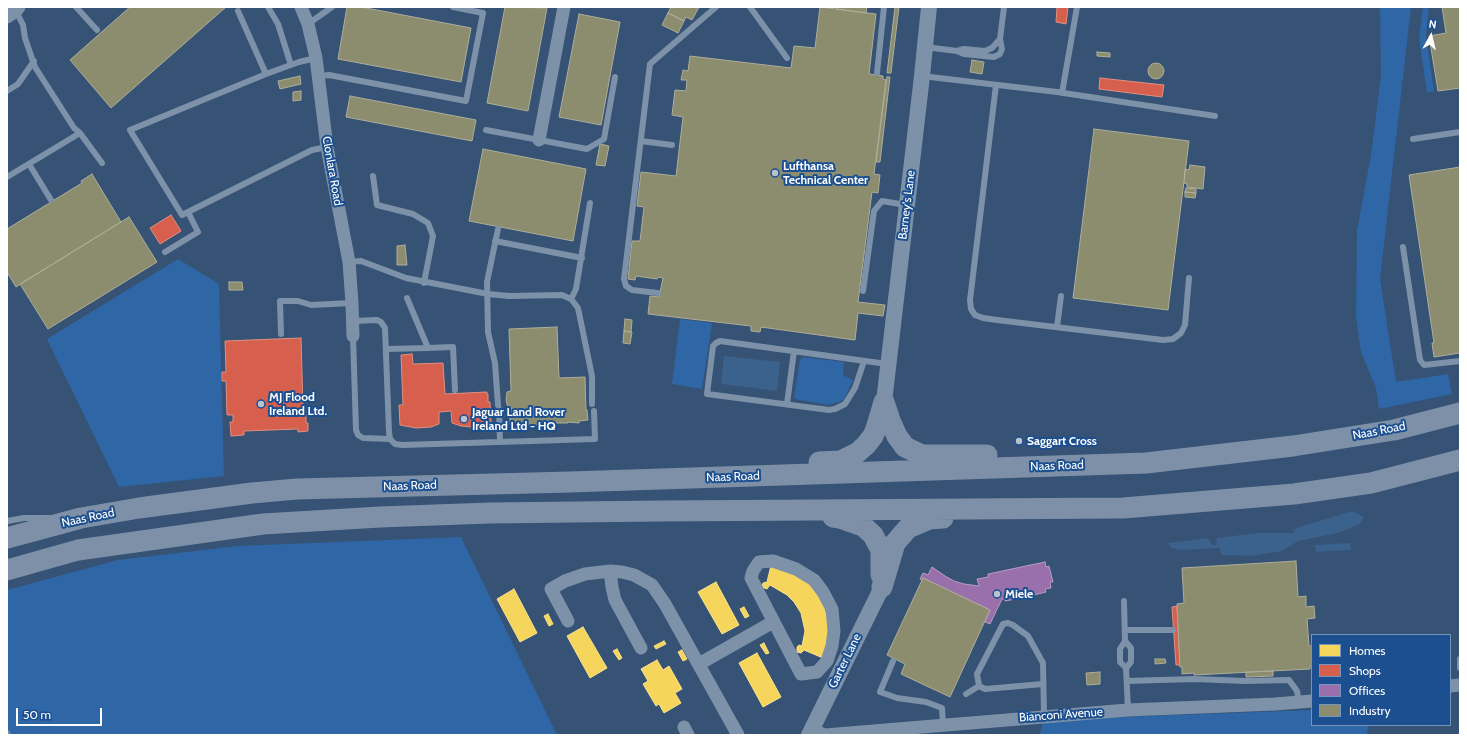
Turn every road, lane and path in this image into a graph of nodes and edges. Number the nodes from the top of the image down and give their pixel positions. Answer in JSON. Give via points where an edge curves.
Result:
{"nodes":[{"id":1,"x":76,"y":7,"type":"edge"},
{"id":2,"x":268,"y":7,"type":"edge"},
{"id":3,"x":301,"y":7,"type":"edge"},
{"id":4,"x":332,"y":7,"type":"edge"},
{"id":5,"x":452,"y":7,"type":"edge"},
{"id":6,"x":564,"y":7,"type":"edge"},
{"id":7,"x":716,"y":7,"type":"edge"},
{"id":8,"x":750,"y":7,"type":"edge"},
{"id":9,"x":884,"y":7,"type":"edge"},
{"id":10,"x":929,"y":7,"type":"edge"},
{"id":11,"x":1004,"y":7,"type":"edge"},
{"id":12,"x":1077,"y":7,"type":"edge"},
{"id":13,"x":238,"y":10,"type":"dead end"},
{"id":14,"x":14,"y":12,"type":"edge"},
{"id":15,"x":308,"y":24,"type":"junction"},
{"id":16,"x":97,"y":30,"type":"dead end"},
{"id":17,"x":1000,"y":40,"type":"junction"},
{"id":18,"x":925,"y":47,"type":"junction"},
{"id":19,"x":957,"y":51,"type":"junction"},
{"id":20,"x":316,"y":58,"type":"junction"},
{"id":21,"x":787,"y":58,"type":"dead end"},
{"id":22,"x":34,"y":61,"type":"junction"},
{"id":23,"x":291,"y":65,"type":"junction"},
{"id":24,"x":877,"y":73,"type":"dead end"},
{"id":25,"x":266,"y":74,"type":"junction"},
{"id":26,"x":318,"y":76,"type":"junction"},
{"id":27,"x":922,"y":76,"type":"junction"},
{"id":28,"x":615,"y":77,"type":"dead end"},
{"id":29,"x":996,"y":85,"type":"junction"},
{"id":30,"x":7,"y":91,"type":"edge"},
{"id":31,"x":1062,"y":93,"type":"junction"},
{"id":32,"x":1215,"y":116,"type":"dead end"},
{"id":33,"x":486,"y":130,"type":"dead end"},
{"id":34,"x":1460,"y":132,"type":"edge"},
{"id":35,"x":80,"y":133,"type":"junction"},
{"id":36,"x":1413,"y":139,"type":"dead end"},
{"id":37,"x":539,"y":140,"type":"junction"},
{"id":38,"x":641,"y":141,"type":"junction"},
{"id":39,"x":672,"y":145,"type":"dead end"},
{"id":40,"x":327,"y":147,"type":"junction"},
{"id":41,"x":102,"y":163,"type":"dead end"},
{"id":42,"x":29,"y":164,"type":"junction"},
{"id":43,"x":373,"y":176,"type":"dead end"},
{"id":44,"x":7,"y":177,"type":"edge"},
{"id":45,"x":51,"y":200,"type":"dead end"},
{"id":46,"x":590,"y":203,"type":"dead end"},
{"id":47,"x":907,"y":205,"type":"junction"},
{"id":48,"x":188,"y":212,"type":"junction"},
{"id":49,"x":498,"y":229,"type":"dead end"},
{"id":50,"x":495,"y":241,"type":"junction"},
{"id":51,"x":1403,"y":248,"type":"dead end"},
{"id":52,"x":165,"y":252,"type":"dead end"},
{"id":53,"x":582,"y":258,"type":"junction"},
{"id":54,"x":349,"y":262,"type":"junction"},
{"id":55,"x":1190,"y":278,"type":"dead end"},
{"id":56,"x":424,"y":283,"type":"junction"},
{"id":57,"x":863,"y":291,"type":"dead end"},
{"id":58,"x":658,"y":293,"type":"dead end"},
{"id":59,"x":488,"y":294,"type":"junction"},
{"id":60,"x":1061,"y":296,"type":"dead end"},
{"id":61,"x":407,"y":298,"type":"dead end"},
{"id":62,"x":572,"y":298,"type":"junction"},
{"id":63,"x":352,"y":303,"type":"junction"},
{"id":64,"x":353,"y":321,"type":"junction"},
{"id":65,"x":1057,"y":327,"type":"junction"},
{"id":66,"x":281,"y":334,"type":"dead end"},
{"id":67,"x":353,"y":336,"type":"joint"},
{"id":68,"x":428,"y":348,"type":"junction"},
{"id":69,"x":387,"y":349,"type":"junction"},
{"id":70,"x":794,"y":351,"type":"junction"},
{"id":71,"x":864,"y":361,"type":"junction"},
{"id":72,"x":1460,"y":361,"type":"edge"},
{"id":73,"x":889,"y":364,"type":"junction"},
{"id":74,"x":455,"y":390,"type":"dead end"},
{"id":75,"x":884,"y":402,"type":"junction"},
{"id":76,"x":787,"y":404,"type":"junction"},
{"id":77,"x":1460,"y":413,"type":"edge"},
{"id":78,"x":390,"y":439,"type":"junction"},
{"id":79,"x":500,"y":442,"type":"junction"},
{"id":80,"x":1460,"y":460,"type":"edge"},
{"id":81,"x":1146,"y":463,"type":"junction"},
{"id":82,"x":1460,"y":467,"type":"edge"},
{"id":83,"x":570,"y":482,"type":"junction"},
{"id":84,"x":1370,"y":483,"type":"junction"},
{"id":85,"x":1036,"y":509,"type":"junction"},
{"id":86,"x":745,"y":510,"type":"junction"},
{"id":87,"x":81,"y":518,"type":"junction"},
{"id":88,"x":7,"y":521,"type":"edge"},
{"id":89,"x":7,"y":538,"type":"edge"},
{"id":90,"x":7,"y":570,"type":"edge"},
{"id":91,"x":610,"y":571,"type":"junction"},
{"id":92,"x":882,"y":587,"type":"junction"},
{"id":93,"x":1124,"y":601,"type":"dead end"},
{"id":94,"x":568,"y":621,"type":"dead end"},
{"id":95,"x":773,"y":622,"type":"junction"},
{"id":96,"x":1125,"y":630,"type":"junction"},
{"id":97,"x":1173,"y":630,"type":"dead end"},
{"id":98,"x":1125,"y":641,"type":"junction"},
{"id":99,"x":641,"y":648,"type":"dead end"},
{"id":100,"x":1460,"y":659,"type":"edge"},
{"id":101,"x":894,"y":661,"type":"dead end"},
{"id":102,"x":699,"y":664,"type":"junction"},
{"id":103,"x":1126,"y":668,"type":"junction"},
{"id":104,"x":1460,"y":668,"type":"edge"},
{"id":105,"x":1127,"y":681,"type":"junction"},
{"id":106,"x":1043,"y":684,"type":"junction"},
{"id":107,"x":979,"y":686,"type":"junction"},
{"id":108,"x":966,"y":694,"type":"dead end"},
{"id":109,"x":1311,"y":700,"type":"edge"},
{"id":110,"x":1299,"y":702,"type":"junction"},
{"id":111,"x":1128,"y":710,"type":"junction"},
{"id":112,"x":1044,"y":716,"type":"junction"},
{"id":113,"x":943,"y":725,"type":"junction"},
{"id":114,"x":810,"y":733,"type":"edge"},
{"id":115,"x":738,"y":735,"type":"edge"}],
"edges":[{"from":1,"to":16,"type":"lane"},
{"from":2,"to":23,"type":"lane","via":[[278,24]]},
{"from":3,"to":15,"type":"street","name":"Clonlara Road"},
{"from":4,"to":15,"type":"lane"},
{"from":5,"to":26,"type":"lane","via":[[483,13],[466,101],[329,75]]},
{"from":6,"to":37,"type":"street"},
{"from":7,"to":38,"type":"lane","via":[[650,64]]},
{"from":8,"to":21,"type":"lane"},
{"from":9,"to":24,"type":"lane"},
{"from":10,"to":18,"type":"street","name":"Barney's Lane"},
{"from":11,"to":17,"type":"lane"},
{"from":12,"to":31,"type":"lane"},
{"from":13,"to":25,"type":"lane"},
{"from":14,"to":22,"type":"lane","via":[[23,25]]},
{"from":15,"to":20,"type":"street","name":"Clonlara Road"},
{"from":17,"to":19,"type":"lane","via":[[985,51]]},
{"from":17,"to":19,"type":"lane","via":[[1002,49],[1000,54],[994,57]]},
{"from":18,"to":19,"type":"lane"},
{"from":18,"to":27,"type":"street","name":"Barney's Lane"},
{"from":20,"to":23,"type":"lane"},
{"from":20,"to":26,"type":"street","name":"Clonlara Road"},
{"from":22,"to":30,"type":"lane","via":[[18,84]]},
{"from":22,"to":35,"type":"lane","via":[[35,67],[74,128]]},
{"from":23,"to":25,"type":"lane"},
{"from":25,"to":48,"type":"lane","via":[[130,130],[182,215]]},
{"from":26,"to":40,"type":"street","name":"Clonlara Road"},
{"from":27,"to":29,"type":"lane"},
{"from":27,"to":47,"type":"street","name":"Barney's Lane"},
{"from":28,"to":37,"type":"lane","via":[[604,139],[587,149]]},
{"from":29,"to":31,"type":"lane"},
{"from":29,"to":65,"type":"lane","via":[[971,308],[975,315],[983,318]]},
{"from":31,"to":32,"type":"lane"},
{"from":33,"to":37,"type":"lane"},
{"from":34,"to":36,"type":"lane"},
{"from":35,"to":41,"type":"lane"},
{"from":35,"to":42,"type":"lane"},
{"from":38,"to":39,"type":"lane"},
{"from":38,"to":58,"type":"lane","via":[[624,279],[626,286],[632,290]]},
{"from":40,"to":48,"type":"lane","via":[[312,150]]},
{"from":40,"to":54,"type":"street","name":"Clonlara Road"},
{"from":42,"to":44,"type":"lane"},
{"from":42,"to":45,"type":"lane"},
{"from":43,"to":56,"type":"lane","via":[[377,205],[413,214],[428,223],[433,236]]},
{"from":46,"to":53,"type":"lane"},
{"from":47,"to":57,"type":"lane","via":[[882,201],[874,211]]},
{"from":47,"to":73,"type":"street","name":"Barney's Lane"},
{"from":48,"to":52,"type":"lane","via":[[198,232]]},
{"from":49,"to":50,"type":"lane"},
{"from":50,"to":53,"type":"lane"},
{"from":50,"to":59,"type":"lane","via":[[487,282]]},
{"from":51,"to":72,"type":"lane","via":[[1420,360],[1424,365]]},
{"from":53,"to":62,"type":"lane"},
{"from":54,"to":56,"type":"lane","via":[[362,261]]},
{"from":54,"to":63,"type":"street","name":"Clonlara Road"},
{"from":55,"to":65,"type":"lane","via":[[1184,325],[1181,333],[1173,339],[1163,340]]},
{"from":56,"to":59,"type":"lane"},
{"from":59,"to":62,"type":"lane","via":[[562,295]]},
{"from":59,"to":79,"type":"lane","via":[[488,332],[495,363]]},
{"from":60,"to":65,"type":"lane"},
{"from":61,"to":68,"type":"lane"},
{"from":62,"to":79,"type":"lane","via":[[578,308],[592,376],[595,439]]},
{"from":63,"to":64,"type":"street","name":"Clonlara Road"},
{"from":63,"to":66,"type":"lane","via":[[311,305],[298,301],[280,301]]},
{"from":64,"to":67,"type":"street","name":"Clonlara Road"},
{"from":64,"to":69,"type":"lane","via":[[381,322],[385,328]]},
{"from":67,"to":78,"type":"lane","via":[[356,430],[363,438]]},
{"from":68,"to":69,"type":"lane"},
{"from":68,"to":74,"type":"lane","via":[[453,347]]},
{"from":69,"to":78,"type":"lane"},
{"from":70,"to":71,"type":"lane"},
{"from":70,"to":76,"type":"lane"},
{"from":70,"to":76,"type":"lane","via":[[720,341],[713,346],[707,394]]},
{"from":71,"to":73,"type":"lane"},
{"from":71,"to":76,"type":"lane","via":[[855,388],[840,408],[829,410]]},
{"from":73,"to":75,"type":"street","name":"Barney's Lane"},
{"from":75,"to":81,"type":"highway","via":[[897,436],[906,446],[922,454]]},
{"from":75,"to":83,"type":"highway","via":[[873,436],[866,445],[841,462],[681,467]]},
{"from":77,"to":81,"type":"highway","name":"Naas Road","via":[[1394,430],[1293,446]]},
{"from":78,"to":79,"type":"lane","via":[[395,444],[402,445]]},
{"from":80,"to":84,"type":"highway"},
{"from":81,"to":83,"type":"highway","name":"Naas Road"},
{"from":82,"to":84,"type":"highway","via":[[1429,475]]},
{"from":83,"to":87,"type":"highway","name":"Naas Road","via":[[297,489],[139,508]]},
{"from":84,"to":85,"type":"highway","via":[[1219,501],[1123,508]]},
{"from":85,"to":86,"type":"highway"},
{"from":85,"to":92,"type":"highway","via":[[996,515],[929,518],[908,528],[895,543]]},
{"from":86,"to":90,"type":"highway","via":[[490,513],[262,524],[78,550]]},
{"from":86,"to":92,"type":"highway","via":[[840,518],[863,526],[873,535],[881,550]]},
{"from":87,"to":88,"type":"lane","via":[[24,518]]},
{"from":87,"to":89,"type":"highway","name":"Naas Road"},
{"from":91,"to":94,"type":"street","via":[[585,574],[551,589]]},
{"from":91,"to":99,"type":"street","via":[[615,600]]},
{"from":91,"to":102,"type":"street","via":[[634,575],[652,585]]},
{"from":92,"to":114,"type":"street","name":"Garter Lane"},
{"from":93,"to":96,"type":"lane"},
{"from":95,"to":95,"type":"street","via":[[801,674],[816,672],[827,661],[834,631],[832,610],[823,592],[814,580],[796,569],[773,561],[759,562],[751,578]]},
{"from":95,"to":102,"type":"street"},
{"from":96,"to":97,"type":"lane"},
{"from":96,"to":98,"type":"lane"},
{"from":98,"to":103,"type":"lane","via":[[1120,649],[1120,662]]},
{"from":98,"to":103,"type":"lane","via":[[1131,648],[1131,662]]},
{"from":100,"to":104,"type":"lane"},
{"from":101,"to":113,"type":"lane","via":[[880,692],[942,708]]},
{"from":102,"to":115,"type":"street"},
{"from":103,"to":105,"type":"lane"},
{"from":105,"to":110,"type":"lane","via":[[1289,680],[1297,690]]},
{"from":105,"to":111,"type":"lane"},
{"from":106,"to":107,"type":"lane","via":[[985,689]]},
{"from":106,"to":107,"type":"lane","via":[[1043,663],[1036,649],[1028,636],[1008,623],[1003,624],[977,674]]},
{"from":106,"to":112,"type":"lane"},
{"from":107,"to":108,"type":"lane"},
{"from":109,"to":110,"type":"street","name":"Bianconi Avenue"},
{"from":110,"to":111,"type":"street","name":"Bianconi Avenue"},
{"from":111,"to":112,"type":"street","name":"Bianconi Avenue"},
{"from":112,"to":113,"type":"street","name":"Bianconi Avenue"},
{"from":113,"to":114,"type":"street","name":"Bianconi Avenue","via":[[825,735]]}]}
